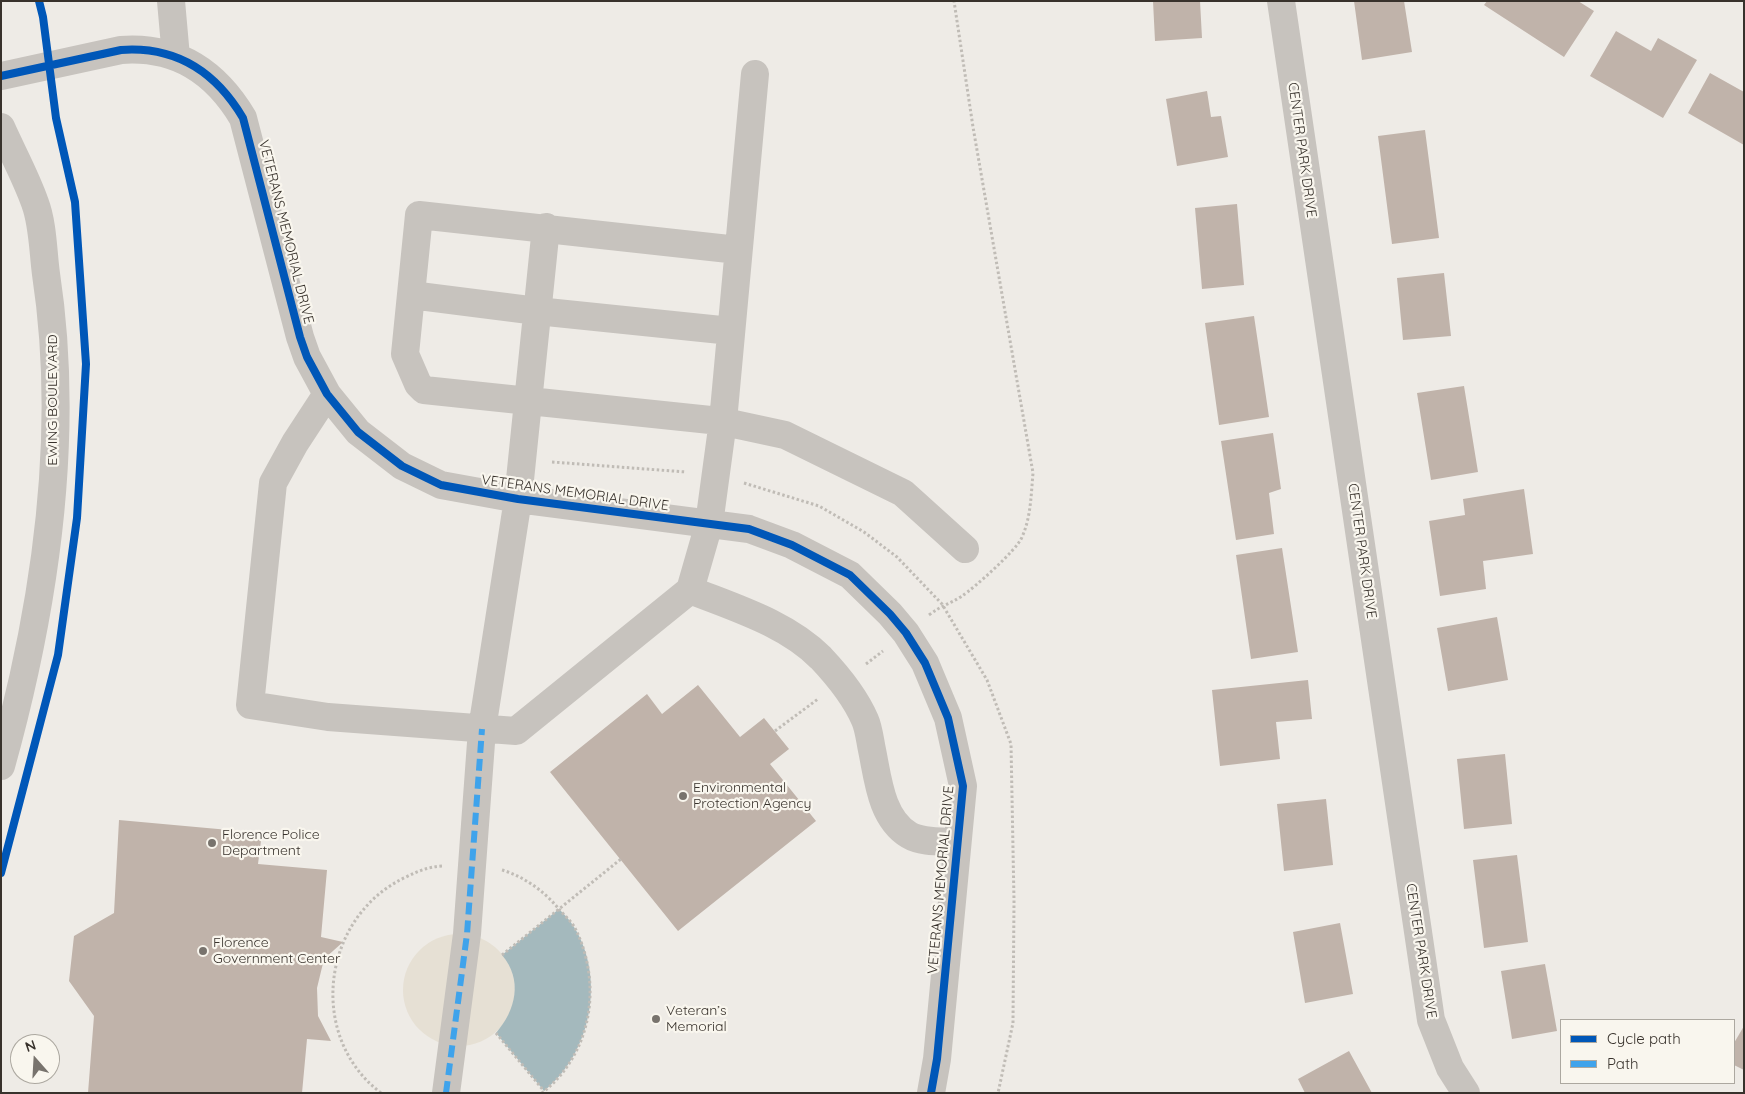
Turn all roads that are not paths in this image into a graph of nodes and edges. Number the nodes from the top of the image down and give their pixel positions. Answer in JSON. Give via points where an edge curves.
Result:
{"nodes":[{"id":1,"x":171,"y":1,"type":"edge"},
{"id":2,"x":1281,"y":1,"type":"edge"},
{"id":3,"x":176,"y":57,"type":"junction"},
{"id":4,"x":755,"y":74,"type":"dead end"},
{"id":5,"x":1,"y":76,"type":"edge"},
{"id":6,"x":1,"y":128,"type":"edge"},
{"id":7,"x":546,"y":228,"type":"junction"},
{"id":8,"x":738,"y":250,"type":"junction"},
{"id":9,"x":411,"y":295,"type":"junction"},
{"id":10,"x":537,"y":311,"type":"junction"},
{"id":11,"x":731,"y":330,"type":"junction"},
{"id":12,"x":327,"y":394,"type":"junction"},
{"id":13,"x":528,"y":400,"type":"junction"},
{"id":14,"x":723,"y":421,"type":"junction"},
{"id":15,"x":518,"y":499,"type":"junction"},
{"id":16,"x":709,"y":524,"type":"junction"},
{"id":17,"x":965,"y":549,"type":"dead end"},
{"id":18,"x":690,"y":590,"type":"junction"},
{"id":19,"x":482,"y":729,"type":"junction"},
{"id":20,"x":1,"y":766,"type":"edge"},
{"id":21,"x":958,"y":842,"type":"junction"},
{"id":22,"x":446,"y":1093,"type":"edge"},
{"id":23,"x":931,"y":1093,"type":"edge"},
{"id":24,"x":1466,"y":1093,"type":"edge"}],
"edges":[{"from":1,"to":3,"type":"street"},
{"from":2,"to":24,"type":"street","name":"CENTER PARK DRIVE","via":[[1431,1020],[1450,1068]]},
{"from":3,"to":5,"type":"street","name":"VETERANS MEMORIAL DRIVE","via":[[163,52],[121,50]]},
{"from":3,"to":12,"type":"street","name":"VETERANS MEMORIAL DRIVE","via":[[197,66],[216,81],[243,118],[300,337]]},
{"from":4,"to":8,"type":"street"},
{"from":6,"to":20,"type":"street","name":"EWING BOULEVARD","via":[[36,205],[54,324],[56,443],[44,568],[19,702]]},
{"from":7,"to":8,"type":"street"},
{"from":7,"to":9,"type":"street","via":[[419,215]]},
{"from":7,"to":10,"type":"street"},
{"from":8,"to":11,"type":"street"},
{"from":9,"to":10,"type":"street"},
{"from":9,"to":13,"type":"street","via":[[405,354],[418,384],[424,390]]},
{"from":10,"to":11,"type":"street"},
{"from":10,"to":13,"type":"street"},
{"from":11,"to":14,"type":"street"},
{"from":12,"to":15,"type":"street","name":"VETERANS MEMORIAL DRIVE","via":[[358,432],[402,466],[440,486]]},
{"from":12,"to":19,"type":"street","via":[[273,483],[250,706],[328,717]]},
{"from":13,"to":14,"type":"street"},
{"from":13,"to":15,"type":"street"},
{"from":14,"to":16,"type":"street"},
{"from":14,"to":17,"type":"street","via":[[785,435],[872,476],[902,493]]},
{"from":15,"to":16,"type":"street","name":"VETERANS MEMORIAL DRIVE"},
{"from":15,"to":19,"type":"street"},
{"from":16,"to":18,"type":"street"},
{"from":16,"to":21,"type":"street","name":"VETERANS MEMORIAL DRIVE","via":[[749,529],[850,575],[872,594],[906,634],[937,688],[957,750],[963,786]]},
{"from":18,"to":19,"type":"street","via":[[516,731]]},
{"from":18,"to":21,"type":"street","via":[[759,617],[798,638],[820,658],[841,682],[865,721],[890,818],[910,836]]},
{"from":19,"to":22,"type":"street","via":[[467,934]]},
{"from":21,"to":23,"type":"street","name":"VETERANS MEMORIAL DRIVE"}]}
